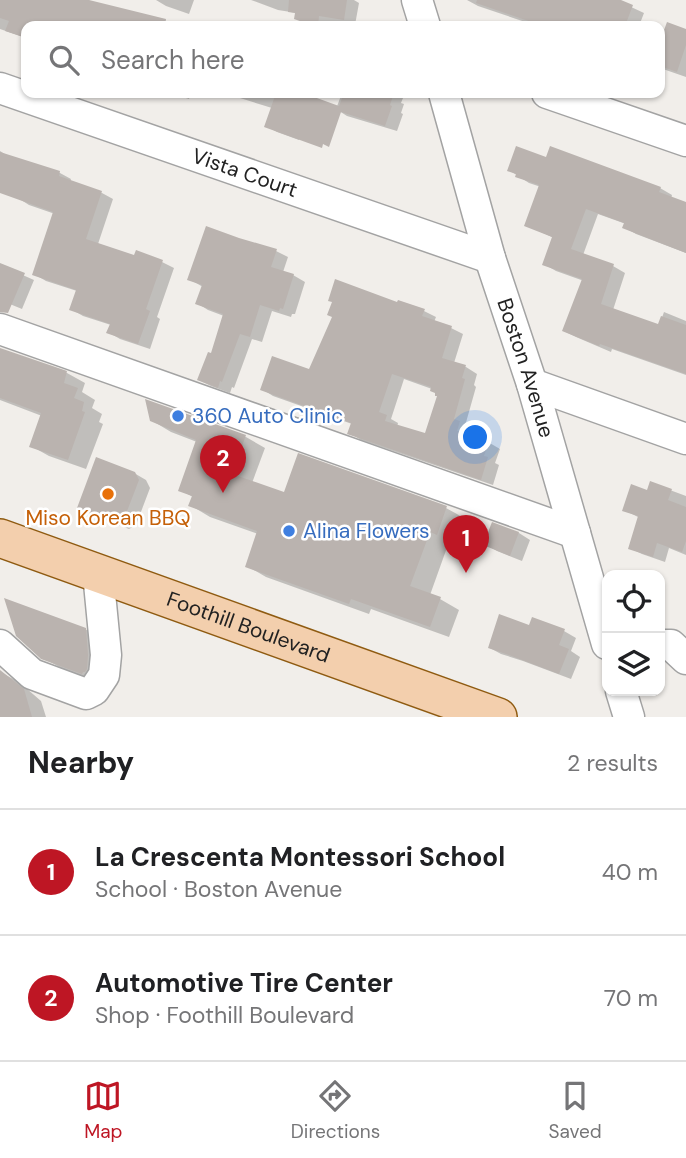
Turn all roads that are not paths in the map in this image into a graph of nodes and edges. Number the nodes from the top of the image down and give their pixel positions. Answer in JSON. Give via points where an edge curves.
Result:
{"nodes":[{"id":1,"x":417,"y":0,"type":"edge"},
{"id":2,"x":423,"y":21,"type":"edge"},
{"id":3,"x":0,"y":88,"type":"edge"},
{"id":4,"x":21,"y":95,"type":"edge"},
{"id":5,"x":29,"y":98,"type":"edge"},
{"id":6,"x":445,"y":98,"type":"edge"},
{"id":7,"x":561,"y":98,"type":"edge"},
{"id":8,"x":686,"y":141,"type":"edge"},
{"id":9,"x":490,"y":258,"type":"junction"},
{"id":10,"x":0,"y":329,"type":"edge"},
{"id":11,"x":532,"y":384,"type":"junction"},
{"id":12,"x":686,"y":439,"type":"edge"},
{"id":13,"x":575,"y":533,"type":"junction"},
{"id":14,"x":0,"y":538,"type":"edge"},
{"id":15,"x":97,"y":573,"type":"junction"},
{"id":16,"x":604,"y":633,"type":"edge"},
{"id":17,"x":0,"y":645,"type":"edge"},
{"id":18,"x":665,"y":645,"type":"edge"},
{"id":19,"x":686,"y":659,"type":"edge"},
{"id":20,"x":623,"y":696,"type":"edge"},
{"id":21,"x":88,"y":706,"type":"edge"},
{"id":22,"x":498,"y":717,"type":"edge"},
{"id":23,"x":629,"y":717,"type":"edge"}],
"edges":[{"from":1,"to":2,"type":"street"},
{"from":3,"to":4,"type":"street","name":"Vista Court"},
{"from":5,"to":9,"type":"street","name":"Vista Court"},
{"from":6,"to":9,"type":"street","name":"Boston Avenue"},
{"from":7,"to":8,"type":"street"},
{"from":9,"to":11,"type":"street","name":"Boston Avenue"},
{"from":10,"to":13,"type":"street"},
{"from":11,"to":12,"type":"street"},
{"from":11,"to":13,"type":"street","name":"Boston Avenue"},
{"from":13,"to":16,"type":"street","name":"Boston Avenue"},
{"from":14,"to":15,"type":"main road","name":"Foothill Boulevard"},
{"from":15,"to":21,"type":"street","via":[[106,655],[104,676]]},
{"from":15,"to":22,"type":"main road","name":"Foothill Boulevard"},
{"from":17,"to":21,"type":"street","via":[[32,674]]},
{"from":18,"to":19,"type":"street"},
{"from":20,"to":23,"type":"street"}]}
